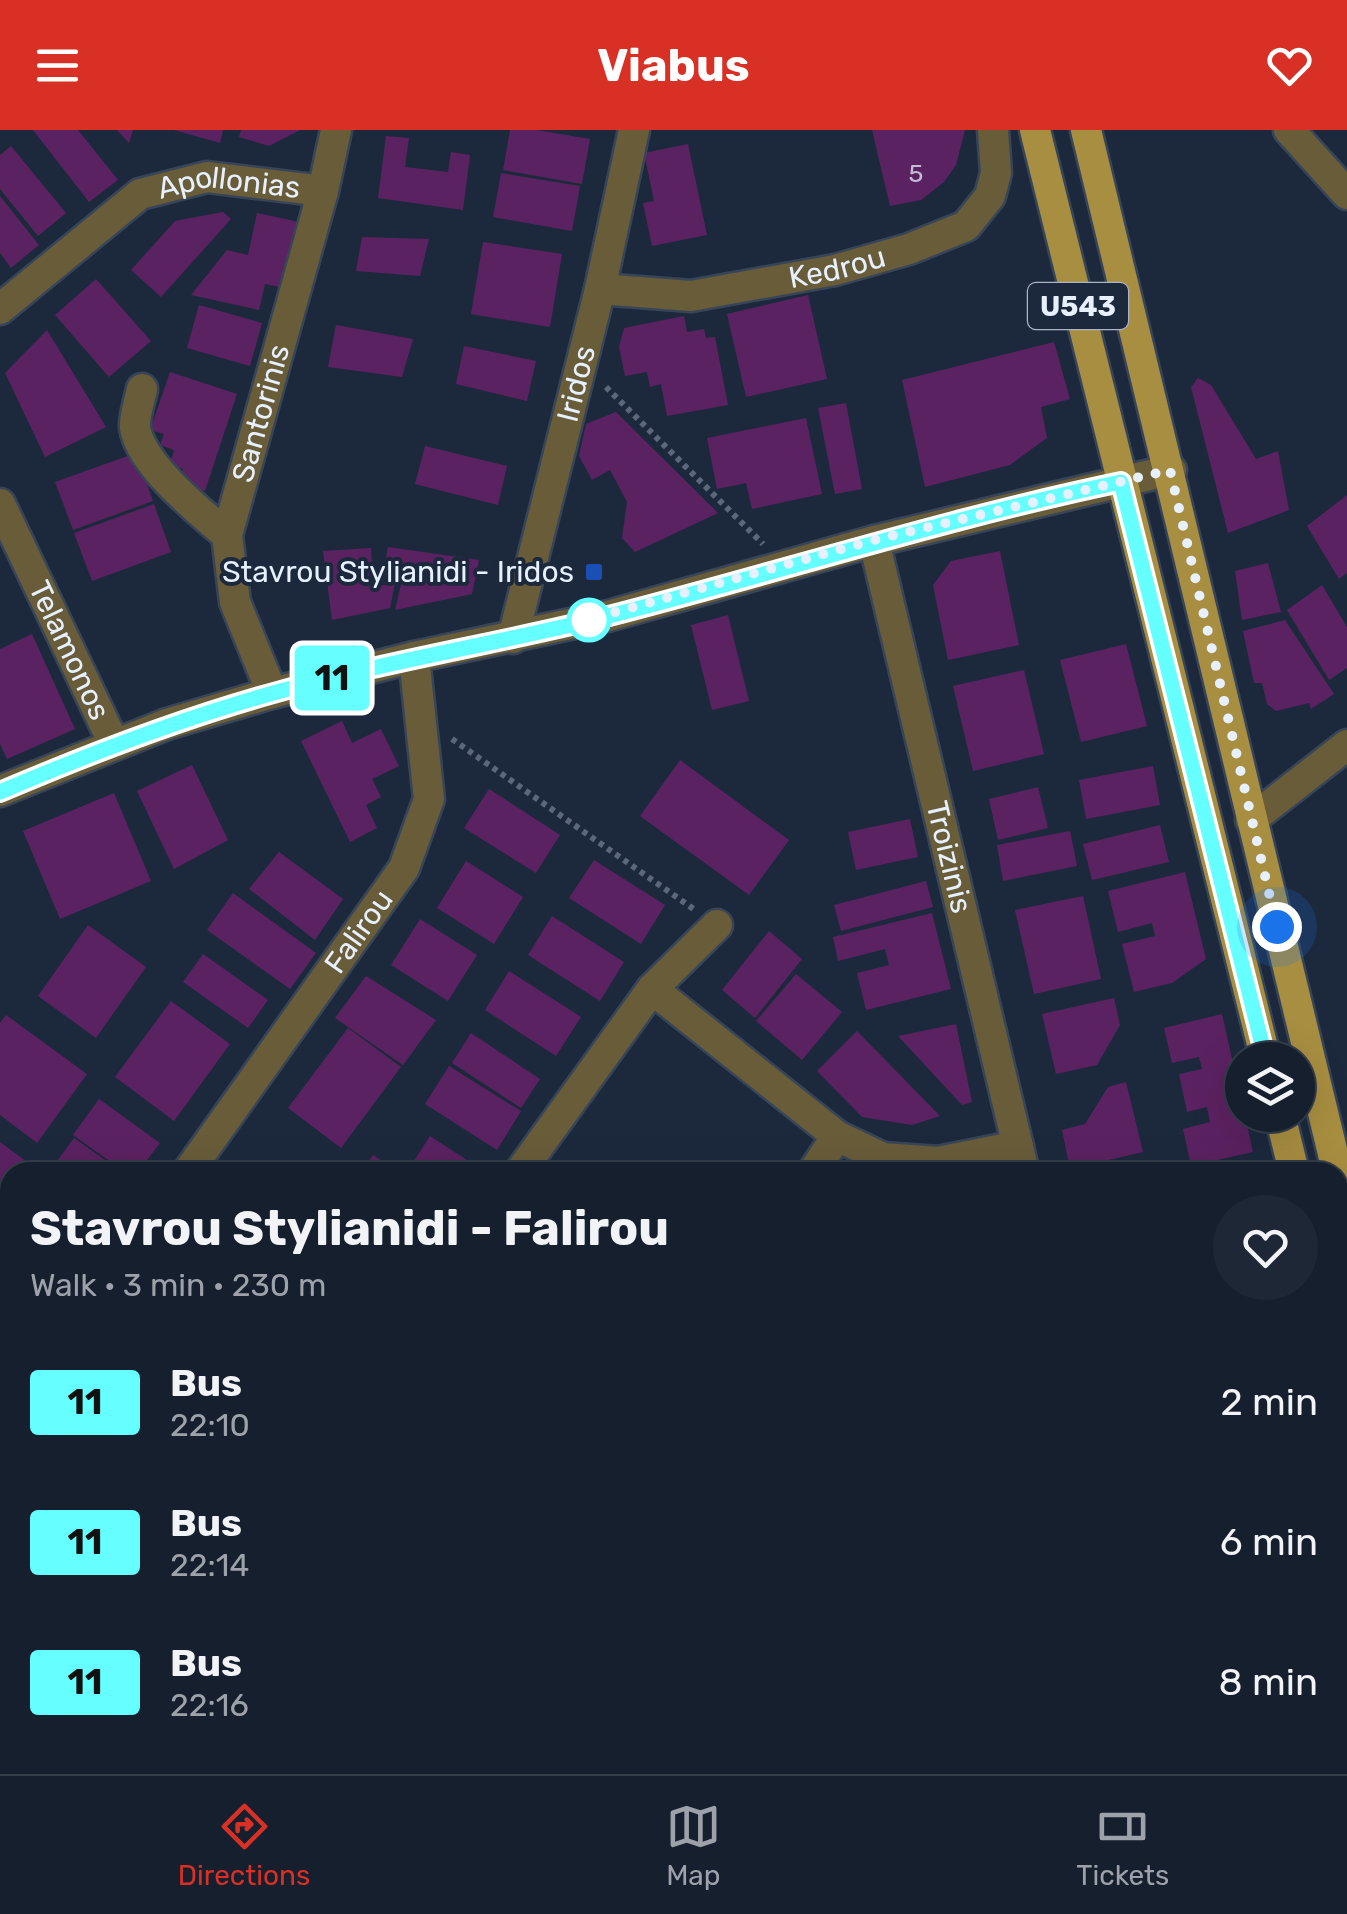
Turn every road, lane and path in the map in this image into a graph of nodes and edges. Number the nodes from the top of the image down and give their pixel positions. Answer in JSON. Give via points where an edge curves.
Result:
{"nodes":[{"id":1,"x":336,"y":130,"type":"edge"},
{"id":2,"x":634,"y":130,"type":"edge"},
{"id":3,"x":992,"y":130,"type":"edge"},
{"id":4,"x":1035,"y":130,"type":"edge"},
{"id":5,"x":1086,"y":130,"type":"edge"},
{"id":6,"x":1288,"y":130,"type":"edge"},
{"id":7,"x":323,"y":191,"type":"junction"},
{"id":8,"x":1347,"y":194,"type":"edge"},
{"id":9,"x":600,"y":289,"type":"junction"},
{"id":10,"x":0,"y":309,"type":"edge"},
{"id":11,"x":582,"y":362,"type":"junction"},
{"id":12,"x":142,"y":389,"type":"dead end"},
{"id":13,"x":1170,"y":470,"type":"junction"},
{"id":14,"x":1121,"y":482,"type":"junction"},
{"id":15,"x":0,"y":504,"type":"edge"},
{"id":16,"x":227,"y":535,"type":"junction"},
{"id":17,"x":874,"y":540,"type":"junction"},
{"id":18,"x":785,"y":566,"type":"junction"},
{"id":19,"x":513,"y":638,"type":"junction"},
{"id":20,"x":414,"y":657,"type":"junction"},
{"id":21,"x":272,"y":693,"type":"junction"},
{"id":22,"x":420,"y":716,"type":"junction"},
{"id":23,"x":114,"y":744,"type":"junction"},
{"id":24,"x":1347,"y":745,"type":"edge"},
{"id":25,"x":0,"y":792,"type":"edge"},
{"id":26,"x":1250,"y":820,"type":"junction"},
{"id":27,"x":716,"y":925,"type":"joint"},
{"id":28,"x":652,"y":989,"type":"junction"},
{"id":29,"x":1261,"y":1042,"type":"edge"},
{"id":30,"x":1284,"y":1132,"type":"edge"},
{"id":31,"x":838,"y":1136,"type":"junction"},
{"id":32,"x":1339,"y":1140,"type":"edge"},
{"id":33,"x":1022,"y":1159,"type":"edge"},
{"id":34,"x":195,"y":1162,"type":"edge"},
{"id":35,"x":527,"y":1162,"type":"edge"},
{"id":36,"x":820,"y":1162,"type":"edge"},
{"id":37,"x":1292,"y":1162,"type":"edge"}],
"edges":[{"from":1,"to":7,"type":"street","name":"Santorinis"},
{"from":2,"to":9,"type":"street","name":"Iridos"},
{"from":3,"to":9,"type":"street","name":"Kedrou","via":[[996,174],[990,196],[966,226],[836,270],[690,296]]},
{"from":4,"to":14,"type":"main road","number":"U543"},
{"from":5,"to":13,"type":"main road","number":"U543"},
{"from":6,"to":8,"type":"street"},
{"from":7,"to":10,"type":"street","name":"Apollonias","via":[[207,177],[140,194]]},
{"from":7,"to":16,"type":"street","name":"Santorinis"},
{"from":9,"to":11,"type":"street","name":"Iridos"},
{"from":11,"to":18,"type":"path"},
{"from":11,"to":19,"type":"street","name":"Iridos"},
{"from":12,"to":16,"type":"street","via":[[134,424],[142,446],[185,499]]},
{"from":13,"to":14,"type":"street"},
{"from":13,"to":26,"type":"main road","number":"U543"},
{"from":14,"to":17,"type":"street"},
{"from":14,"to":29,"type":"main road","number":"U543"},
{"from":15,"to":23,"type":"street","name":"Telamonos"},
{"from":16,"to":21,"type":"street","name":"Santorinis","via":[[234,602]]},
{"from":17,"to":18,"type":"street"},
{"from":17,"to":33,"type":"street","name":"Troizinis"},
{"from":18,"to":19,"type":"street"},
{"from":19,"to":20,"type":"street"},
{"from":20,"to":21,"type":"street"},
{"from":20,"to":22,"type":"street","name":"Falirou"},
{"from":21,"to":23,"type":"street"},
{"from":22,"to":27,"type":"path"},
{"from":22,"to":34,"type":"street","name":"Falirou","via":[[429,799],[404,868]]},
{"from":23,"to":25,"type":"street"},
{"from":24,"to":26,"type":"street"},
{"from":26,"to":32,"type":"main road","number":"U543"},
{"from":27,"to":28,"type":"street"},
{"from":28,"to":31,"type":"street"},
{"from":28,"to":35,"type":"street"},
{"from":30,"to":37,"type":"main road"},
{"from":31,"to":33,"type":"street","via":[[884,1158]]},
{"from":31,"to":36,"type":"street"}]}
